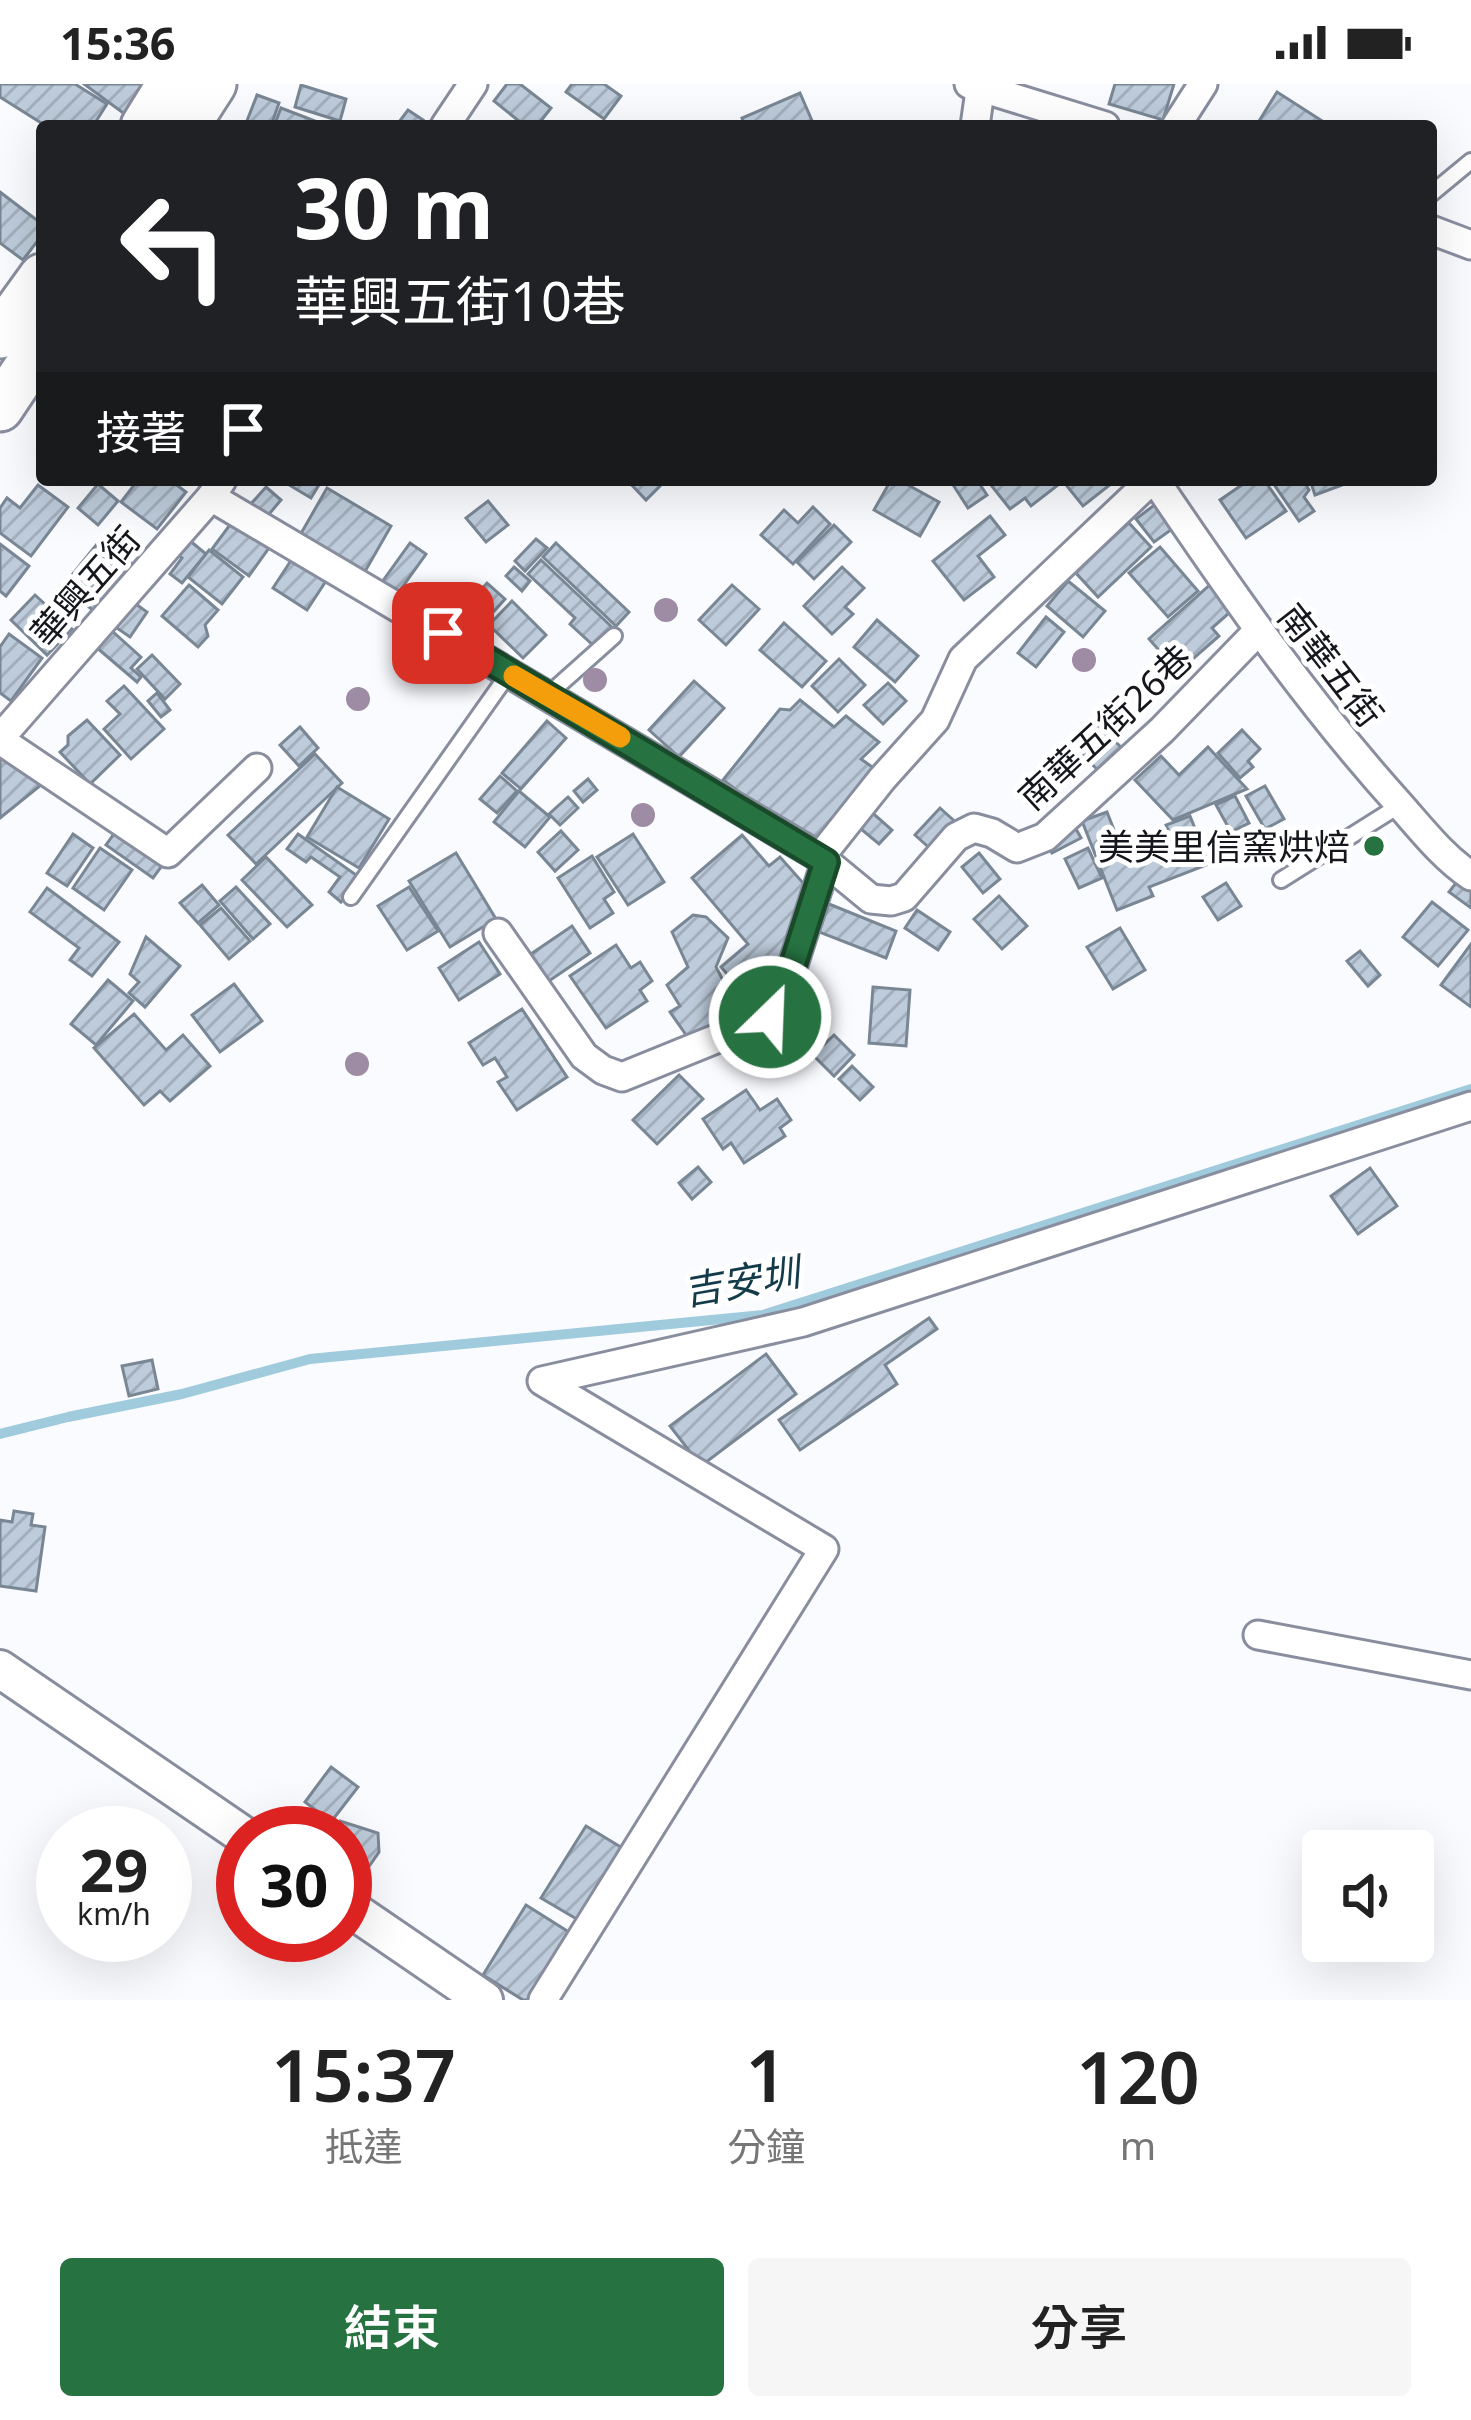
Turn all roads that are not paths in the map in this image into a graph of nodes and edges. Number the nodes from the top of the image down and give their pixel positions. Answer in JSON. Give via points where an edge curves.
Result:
{"nodes":[{"id":1,"x":170,"y":84,"type":"edge"},
{"id":2,"x":213,"y":84,"type":"edge"},
{"id":3,"x":473,"y":84,"type":"edge"},
{"id":4,"x":1203,"y":84,"type":"edge"},
{"id":5,"x":977,"y":85,"type":"edge"},
{"id":6,"x":148,"y":120,"type":"edge"},
{"id":7,"x":190,"y":120,"type":"edge"},
{"id":8,"x":449,"y":120,"type":"edge"},
{"id":9,"x":975,"y":120,"type":"edge"},
{"id":10,"x":1086,"y":120,"type":"edge"},
{"id":11,"x":1180,"y":120,"type":"edge"},
{"id":12,"x":1471,"y":160,"type":"edge"},
{"id":13,"x":1437,"y":189,"type":"edge"},
{"id":14,"x":1437,"y":232,"type":"edge"},
{"id":15,"x":1471,"y":244,"type":"edge"},
{"id":16,"x":36,"y":285,"type":"edge"},
{"id":17,"x":0,"y":334,"type":"edge"},
{"id":18,"x":36,"y":354,"type":"edge"},
{"id":19,"x":1,"y":406,"type":"edge"},
{"id":20,"x":1149,"y":486,"type":"edge"},
{"id":21,"x":1159,"y":486,"type":"edge"},
{"id":22,"x":217,"y":489,"type":"edge"},
{"id":23,"x":1258,"y":631,"type":"junction"},
{"id":24,"x":614,"y":636,"type":"dead end"},
{"id":25,"x":509,"y":673,"type":"junction"},
{"id":26,"x":549,"y":694,"type":"junction"},
{"id":27,"x":0,"y":739,"type":"edge"},
{"id":28,"x":257,"y":768,"type":"dead end"},
{"id":29,"x":1400,"y":806,"type":"junction"},
{"id":30,"x":823,"y":860,"type":"junction"},
{"id":31,"x":1471,"y":876,"type":"edge"},
{"id":32,"x":1281,"y":880,"type":"dead end"},
{"id":33,"x":351,"y":897,"type":"dead end"},
{"id":34,"x":498,"y":933,"type":"dead end"},
{"id":35,"x":1471,"y":1106,"type":"edge"},
{"id":36,"x":1258,"y":1635,"type":"dead end"},
{"id":37,"x":0,"y":1669,"type":"edge"},
{"id":38,"x":1471,"y":1676,"type":"edge"},
{"id":39,"x":216,"y":1817,"type":"edge"},
{"id":40,"x":372,"y":1923,"type":"edge"},
{"id":41,"x":484,"y":2000,"type":"edge"},
{"id":42,"x":543,"y":2000,"type":"edge"}],
"edges":[{"from":1,"to":6,"type":"main road"},
{"from":2,"to":7,"type":"main road"},
{"from":3,"to":8,"type":"street"},
{"from":4,"to":11,"type":"street"},
{"from":5,"to":9,"type":"street"},
{"from":5,"to":10,"type":"street"},
{"from":12,"to":13,"type":"lane"},
{"from":14,"to":15,"type":"street"},
{"from":16,"to":17,"type":"main road"},
{"from":18,"to":19,"type":"main road"},
{"from":20,"to":30,"type":"street","via":[[963,659],[934,720]]},
{"from":21,"to":23,"type":"street","name":"南華五街"},
{"from":22,"to":25,"type":"street"},
{"from":22,"to":27,"type":"street","name":"華興五街"},
{"from":23,"to":29,"type":"street","name":"南華五街"},
{"from":23,"to":30,"type":"street","name":"南華五街26巷","via":[[1045,837],[1017,848],[974,828],[891,901],[871,899]]},
{"from":24,"to":26,"type":"lane"},
{"from":25,"to":26,"type":"street"},
{"from":25,"to":33,"type":"lane"},
{"from":26,"to":30,"type":"street"},
{"from":27,"to":28,"type":"street","via":[[168,853]]},
{"from":29,"to":31,"type":"street","name":"南華五街"},
{"from":29,"to":32,"type":"lane"},
{"from":30,"to":34,"type":"street","via":[[770,1017],[622,1077],[584,1056]]},
{"from":35,"to":42,"type":"street","via":[[803,1322],[542,1381],[824,1550]]},
{"from":36,"to":38,"type":"street"},
{"from":37,"to":39,"type":"street"},
{"from":40,"to":41,"type":"street"}]}
